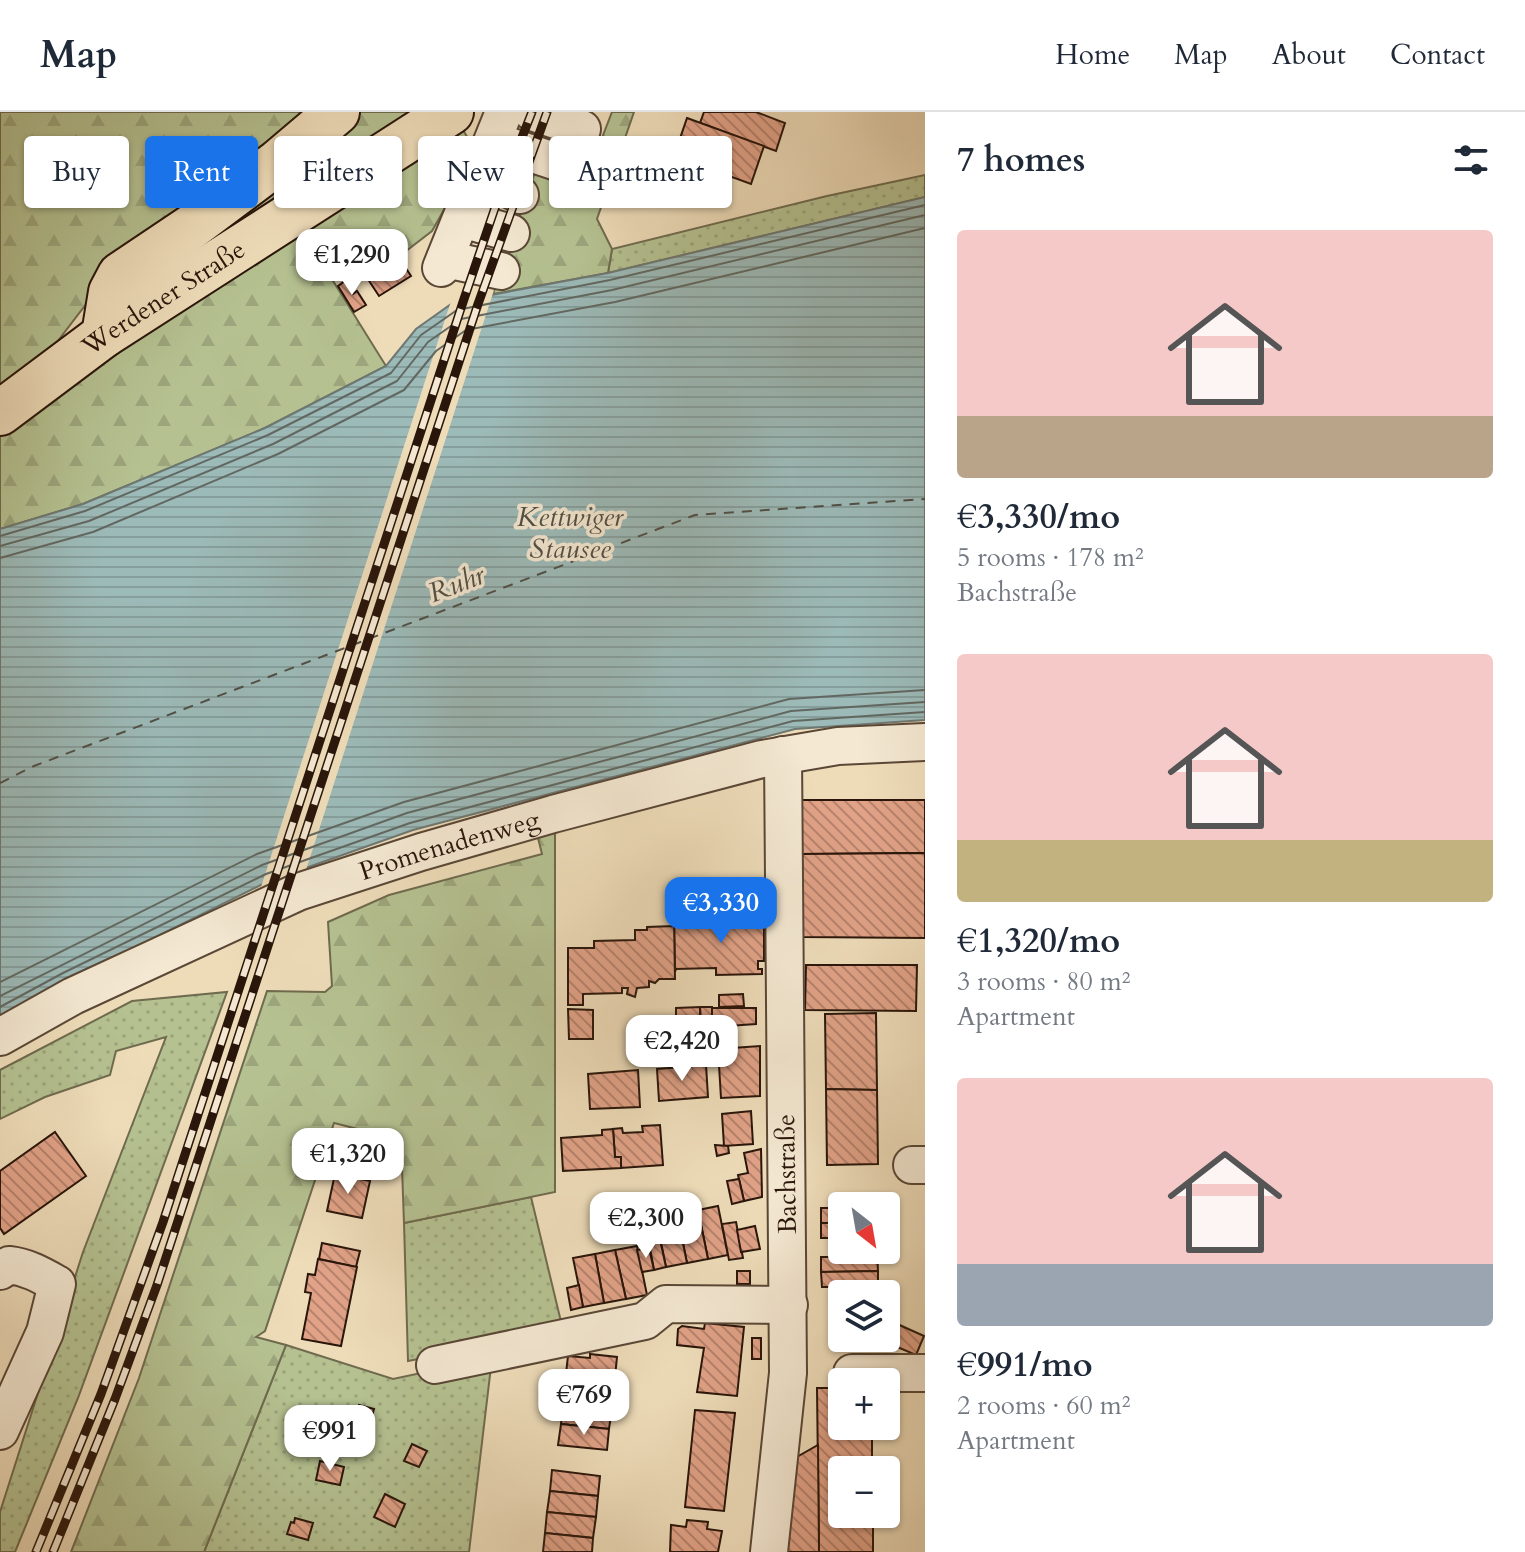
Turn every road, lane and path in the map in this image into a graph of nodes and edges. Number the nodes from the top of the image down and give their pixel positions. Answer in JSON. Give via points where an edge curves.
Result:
{"nodes":[{"id":1,"x":337,"y":112,"type":"edge"},
{"id":2,"x":451,"y":112,"type":"edge"},
{"id":3,"x":532,"y":112,"type":"edge"},
{"id":4,"x":533,"y":155,"type":"edge"},
{"id":5,"x":466,"y":208,"type":"edge"},
{"id":6,"x":462,"y":219,"type":"junction"},
{"id":7,"x":511,"y":233,"type":"dead end"},
{"id":8,"x":501,"y":271,"type":"dead end"},
{"id":9,"x":104,"y":335,"type":"junction"},
{"id":10,"x":0,"y":413,"type":"edge"},
{"id":11,"x":925,"y":742,"type":"edge"},
{"id":12,"x":783,"y":755,"type":"junction"},
{"id":13,"x":0,"y":1037,"type":"edge"},
{"id":14,"x":0,"y":1271,"type":"edge"},
{"id":15,"x":789,"y":1305,"type":"junction"},
{"id":16,"x":435,"y":1365,"type":"dead end"},
{"id":17,"x":900,"y":1373,"type":"edge"},
{"id":18,"x":925,"y":1373,"type":"edge"},
{"id":19,"x":0,"y":1431,"type":"edge"},
{"id":20,"x":769,"y":1552,"type":"edge"}],
"edges":[{"from":1,"to":9,"type":"main road","via":[[278,162],[120,275],[111,292]]},
{"from":2,"to":9,"type":"main road","name":"Werdener Straße"},
{"from":3,"to":4,"type":"street","via":[[582,129],[569,166]]},
{"from":5,"to":6,"type":"street"},
{"from":6,"to":7,"type":"street"},
{"from":6,"to":8,"type":"street","via":[[443,264]]},
{"from":9,"to":10,"type":"main road","name":"Werdener Straße"},
{"from":11,"to":12,"type":"street","name":"Promenadenweg"},
{"from":12,"to":13,"type":"street","name":"Promenadenweg","via":[[553,814],[298,892],[73,996]]},
{"from":12,"to":15,"type":"street","name":"Bachstraße"},
{"from":14,"to":19,"type":"street","via":[[9,1265],[38,1272],[57,1284],[45,1332]]},
{"from":15,"to":16,"type":"street","via":[[666,1304],[645,1321]]},
{"from":15,"to":20,"type":"street","name":"Bachstraße","via":[[788,1373]]},
{"from":17,"to":18,"type":"street"}]}
